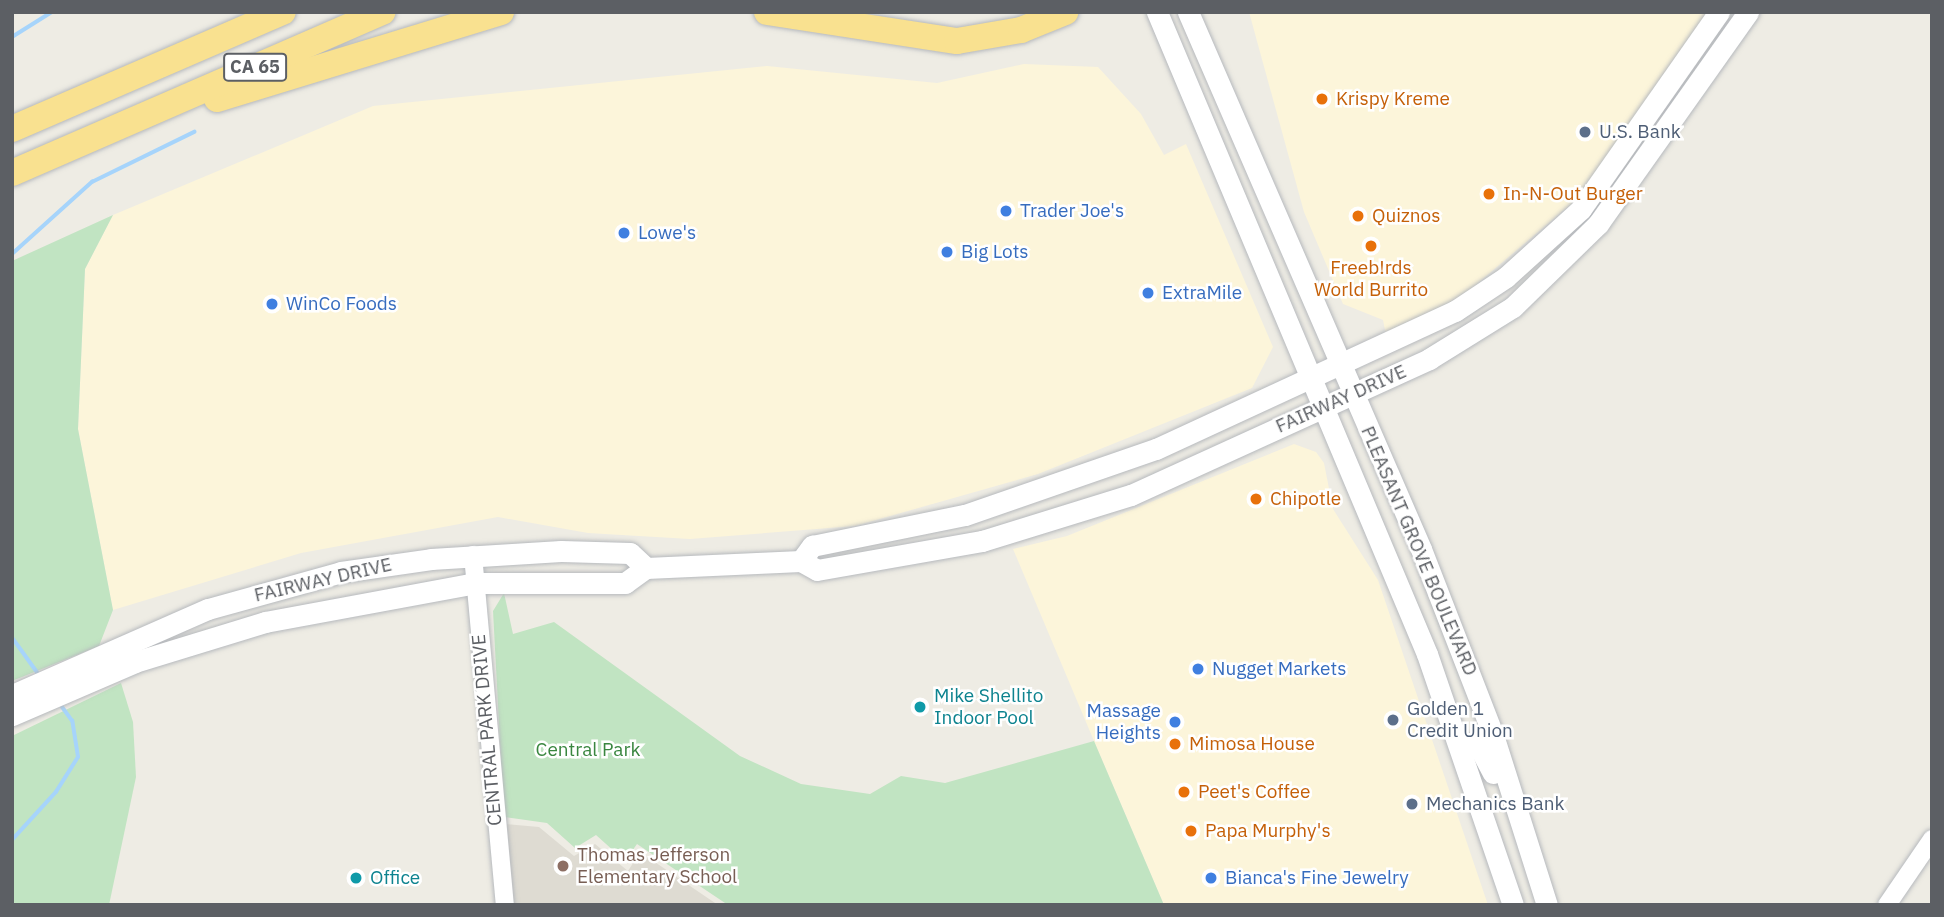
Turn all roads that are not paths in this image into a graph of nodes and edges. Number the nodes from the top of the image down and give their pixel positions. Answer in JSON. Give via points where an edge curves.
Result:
{"nodes":[{"id":1,"x":251,"y":12,"type":"edge"},
{"id":2,"x":283,"y":12,"type":"edge"},
{"id":3,"x":383,"y":12,"type":"edge"},
{"id":4,"x":501,"y":12,"type":"edge"},
{"id":5,"x":767,"y":12,"type":"edge"},
{"id":6,"x":1065,"y":12,"type":"edge"},
{"id":7,"x":1157,"y":12,"type":"edge"},
{"id":8,"x":1188,"y":12,"type":"edge"},
{"id":9,"x":1719,"y":12,"type":"edge"},
{"id":10,"x":1748,"y":12,"type":"edge"},
{"id":11,"x":114,"y":86,"type":"junction"},
{"id":12,"x":128,"y":123,"type":"junction"},
{"id":13,"x":12,"y":130,"type":"edge"},
{"id":14,"x":12,"y":173,"type":"edge"},
{"id":15,"x":1343,"y":368,"type":"junction"},
{"id":16,"x":1311,"y":381,"type":"junction"},
{"id":17,"x":1354,"y":395,"type":"junction"},
{"id":18,"x":1322,"y":408,"type":"junction"},
{"id":19,"x":889,"y":533,"type":"junction"},
{"id":20,"x":982,"y":541,"type":"junction"},
{"id":21,"x":473,"y":555,"type":"junction"},
{"id":22,"x":809,"y":566,"type":"junction"},
{"id":23,"x":646,"y":568,"type":"junction"},
{"id":24,"x":476,"y":583,"type":"junction"},
{"id":25,"x":87,"y":672,"type":"junction"},
{"id":26,"x":15,"y":703,"type":"edge"},
{"id":27,"x":1461,"y":747,"type":"junction"},
{"id":28,"x":1932,"y":839,"type":"edge"},
{"id":29,"x":1526,"y":841,"type":"junction"},
{"id":30,"x":505,"y":905,"type":"edge"},
{"id":31,"x":1513,"y":905,"type":"edge"},
{"id":32,"x":1547,"y":905,"type":"edge"},
{"id":33,"x":1887,"y":905,"type":"edge"}],
"edges":[{"from":1,"to":11,"type":"highway"},
{"from":2,"to":11,"type":"highway","number":"CA 65"},
{"from":3,"to":12,"type":"highway","number":"CA 65"},
{"from":4,"to":12,"type":"highway"},
{"from":5,"to":6,"type":"highway","via":[[957,41],[1021,30]]},
{"from":7,"to":16,"type":"main road","name":"PLEASANT GROVE BOULEVARD"},
{"from":8,"to":15,"type":"main road","name":"PLEASANT GROVE BOULEVARD"},
{"from":9,"to":15,"type":"main road","name":"FAIRWAY DRIVE","via":[[1605,178],[1551,239],[1455,311]]},
{"from":10,"to":17,"type":"main road","name":"FAIRWAY DRIVE","via":[[1617,202],[1556,268],[1486,326]]},
{"from":11,"to":13,"type":"highway","number":"CA 65"},
{"from":12,"to":14,"type":"highway","number":"CA 65"},
{"from":15,"to":16,"type":"main road","name":"FAIRWAY DRIVE"},
{"from":15,"to":17,"type":"main road","name":"PLEASANT GROVE BOULEVARD"},
{"from":16,"to":18,"type":"main road","name":"PLEASANT GROVE BOULEVARD"},
{"from":16,"to":19,"type":"main road","name":"FAIRWAY DRIVE","via":[[1055,488]]},
{"from":17,"to":18,"type":"main road","name":"FAIRWAY DRIVE"},
{"from":17,"to":29,"type":"main road","name":"PLEASANT GROVE BOULEVARD","via":[[1479,697]]},
{"from":18,"to":20,"type":"main road","name":"FAIRWAY DRIVE","via":[[1131,495]]},
{"from":18,"to":27,"type":"main road","name":"PLEASANT GROVE BOULEVARD"},
{"from":19,"to":20,"type":"main road","via":[[918,544]]},
{"from":19,"to":22,"type":"main road","via":[[882,552]]},
{"from":20,"to":22,"type":"main road","name":"FAIRWAY DRIVE"},
{"from":21,"to":23,"type":"main road","name":"FAIRWAY DRIVE","via":[[630,553]]},
{"from":21,"to":24,"type":"street","name":"CENTRAL PARK DRIVE"},
{"from":21,"to":25,"type":"main road","name":"FAIRWAY DRIVE","via":[[341,572],[256,594]]},
{"from":22,"to":23,"type":"main road","name":"FAIRWAY DRIVE"},
{"from":23,"to":24,"type":"main road","name":"FAIRWAY DRIVE","via":[[625,583]]},
{"from":24,"to":25,"type":"main road","name":"FAIRWAY DRIVE","via":[[265,622]]},
{"from":24,"to":30,"type":"street","name":"CENTRAL PARK DRIVE"},
{"from":25,"to":26,"type":"main road","name":"FAIRWAY DRIVE"},
{"from":27,"to":29,"type":"main road","via":[[1477,743],[1485,750],[1515,837]]},
{"from":27,"to":31,"type":"main road","name":"PLEASANT GROVE BOULEVARD"},
{"from":28,"to":33,"type":"street"},
{"from":29,"to":32,"type":"main road","name":"PLEASANT GROVE BOULEVARD"}]}
